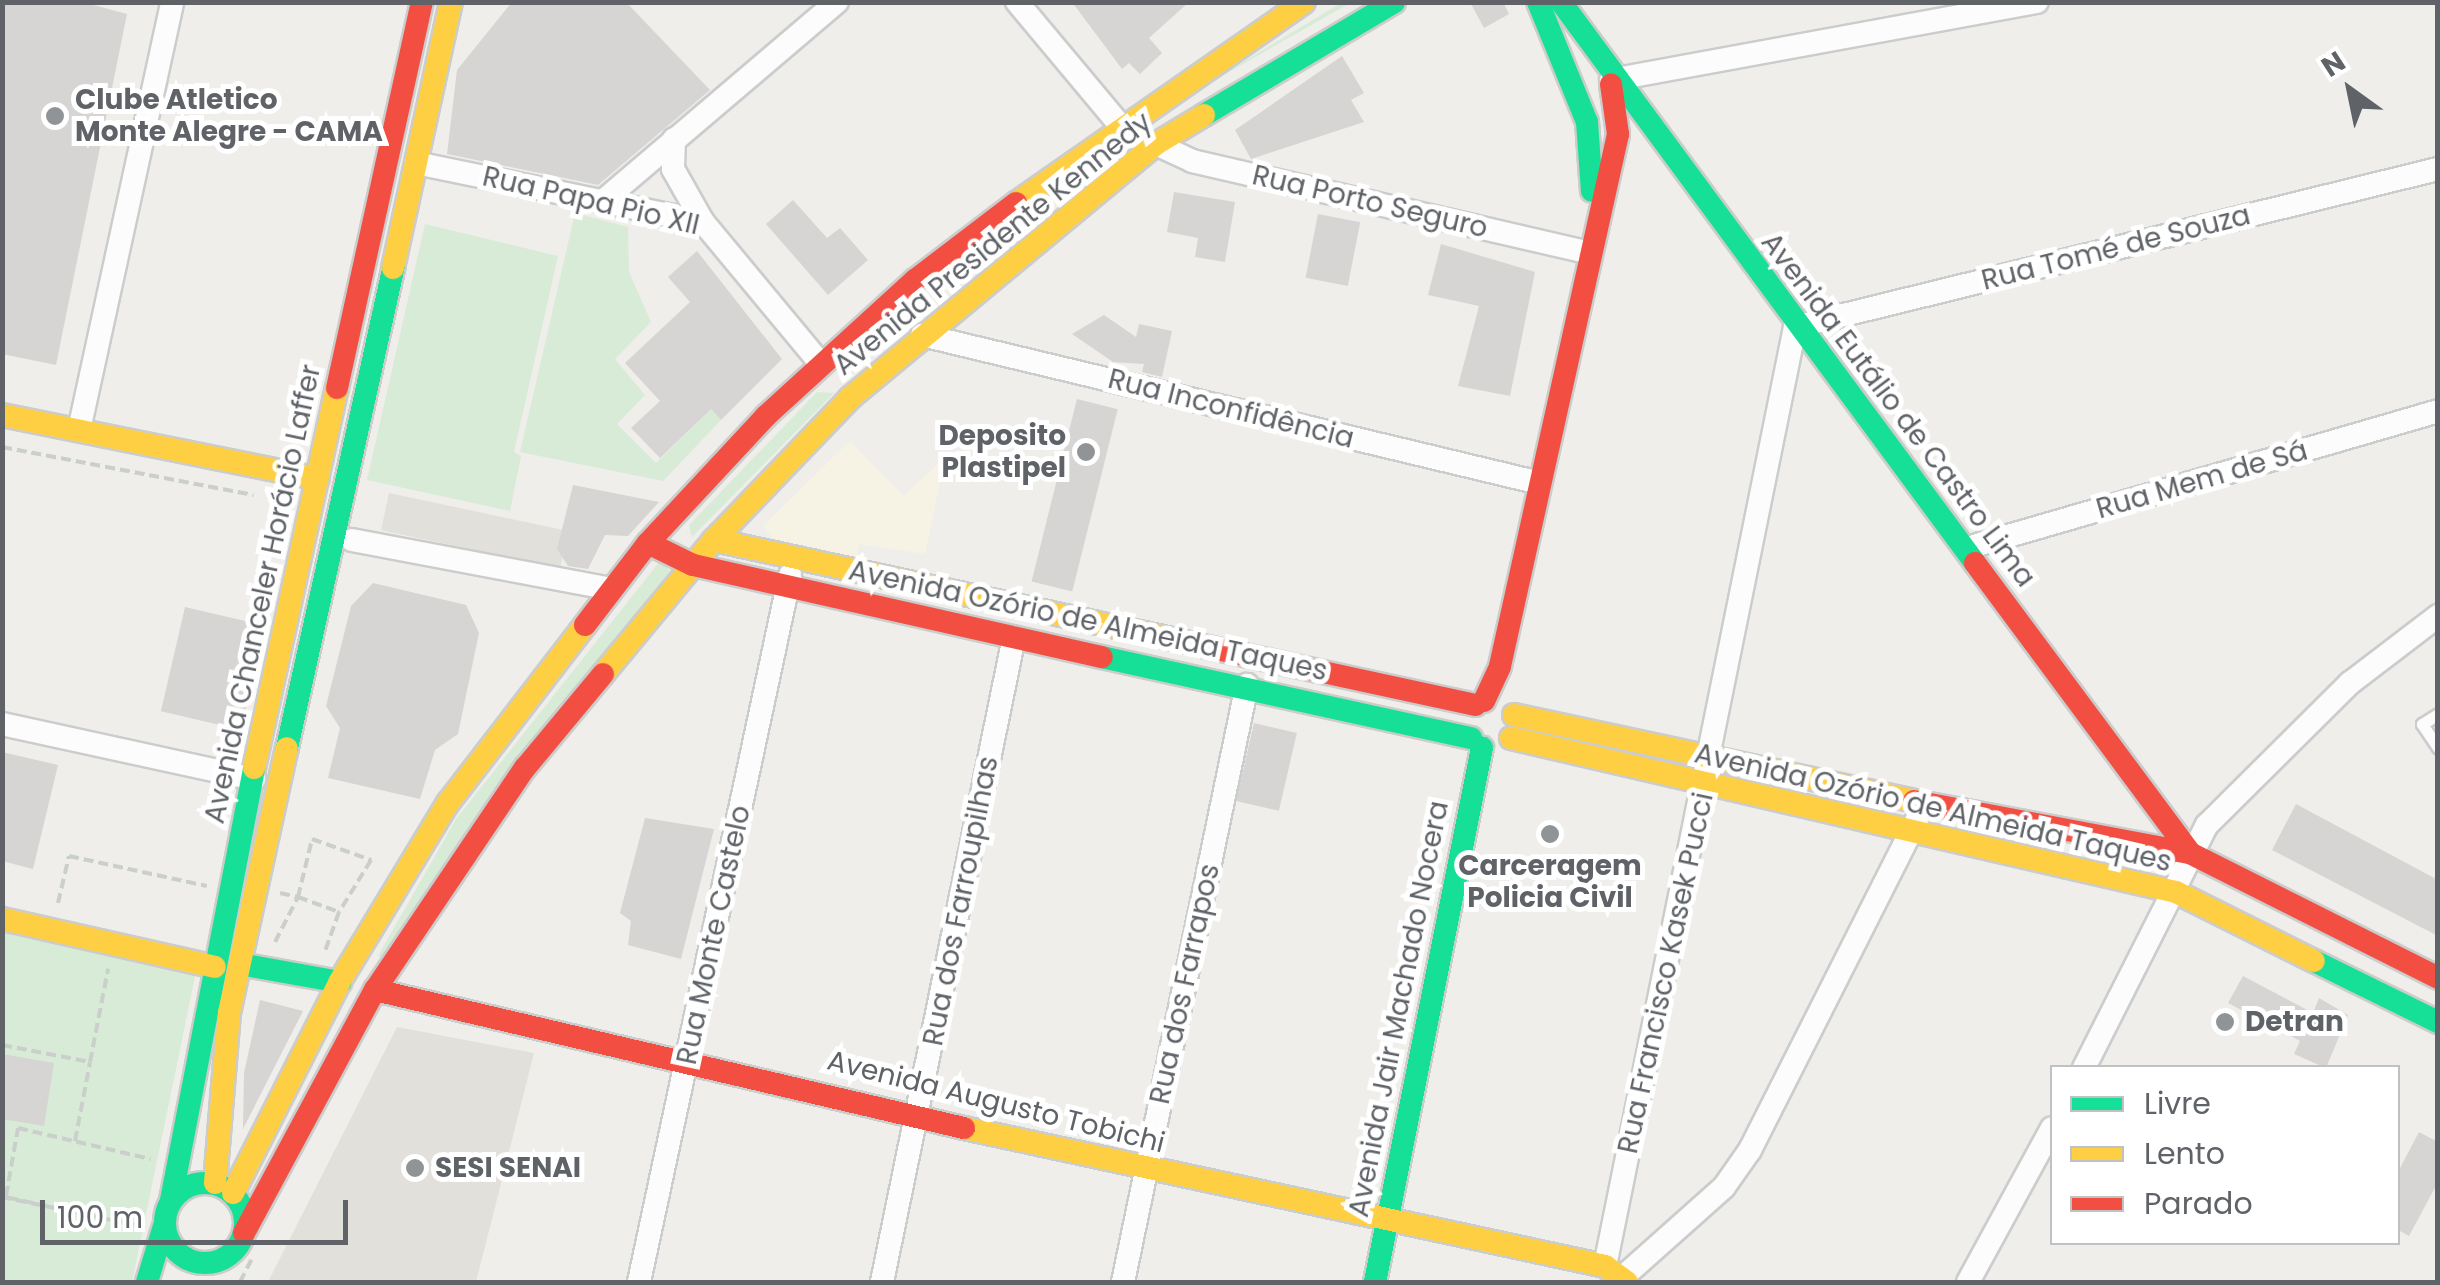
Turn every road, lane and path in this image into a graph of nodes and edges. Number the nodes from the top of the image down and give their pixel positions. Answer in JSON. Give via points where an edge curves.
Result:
{"nodes":[{"id":1,"x":172,"y":2,"type":"edge"},
{"id":2,"x":422,"y":2,"type":"edge"},
{"id":3,"x":451,"y":2,"type":"edge"},
{"id":4,"x":837,"y":2,"type":"edge"},
{"id":5,"x":1017,"y":2,"type":"edge"},
{"id":6,"x":1304,"y":2,"type":"edge"},
{"id":7,"x":1394,"y":2,"type":"edge"},
{"id":8,"x":1538,"y":2,"type":"edge"},
{"id":9,"x":1560,"y":2,"type":"edge"},
{"id":10,"x":2036,"y":2,"type":"edge"},
{"id":11,"x":1610,"y":80,"type":"junction"},
{"id":12,"x":1119,"y":124,"type":"junction"},
{"id":13,"x":674,"y":139,"type":"junction"},
{"id":14,"x":1156,"y":144,"type":"junction"},
{"id":15,"x":416,"y":163,"type":"junction"},
{"id":16,"x":2438,"y":169,"type":"edge"},
{"id":17,"x":602,"y":201,"type":"junction"},
{"id":18,"x":703,"y":222,"type":"junction"},
{"id":19,"x":1592,"y":226,"type":"junction"},
{"id":20,"x":1586,"y":252,"type":"junction"},
{"id":21,"x":1795,"y":328,"type":"junction"},
{"id":22,"x":922,"y":334,"type":"junction"},
{"id":23,"x":822,"y":364,"type":"junction"},
{"id":24,"x":2438,"y":412,"type":"edge"},
{"id":25,"x":2,"y":415,"type":"edge"},
{"id":26,"x":79,"y":430,"type":"junction"},
{"id":27,"x":2,"y":447,"type":"edge"},
{"id":28,"x":318,"y":480,"type":"junction"},
{"id":29,"x":1540,"y":483,"type":"junction"},
{"id":30,"x":346,"y":488,"type":"junction"},
{"id":31,"x":264,"y":497,"type":"dead end"},
{"id":32,"x":352,"y":540,"type":"dead end"},
{"id":33,"x":714,"y":540,"type":"junction"},
{"id":34,"x":648,"y":543,"type":"junction"},
{"id":35,"x":1966,"y":548,"type":"junction"},
{"id":36,"x":794,"y":557,"type":"junction"},
{"id":37,"x":692,"y":565,"type":"junction"},
{"id":38,"x":611,"y":588,"type":"junction"},
{"id":39,"x":788,"y":588,"type":"junction"},
{"id":40,"x":2438,"y":616,"type":"edge"},
{"id":41,"x":1014,"y":637,"type":"junction"},
{"id":42,"x":1247,"y":685,"type":"junction"},
{"id":43,"x":1498,"y":713,"type":"junction"},
{"id":44,"x":2438,"y":714,"type":"edge"},
{"id":45,"x":2,"y":724,"type":"edge"},
{"id":46,"x":1476,"y":743,"type":"junction"},
{"id":47,"x":2438,"y":748,"type":"edge"},
{"id":48,"x":1710,"y":758,"type":"junction"},
{"id":49,"x":254,"y":779,"type":"junction"},
{"id":50,"x":1706,"y":789,"type":"junction"},
{"id":51,"x":1924,"y":804,"type":"junction"},
{"id":52,"x":1909,"y":833,"type":"junction"},
{"id":53,"x":2190,"y":853,"type":"junction"},
{"id":54,"x":218,"y":888,"type":"dead end"},
{"id":55,"x":2176,"y":892,"type":"junction"},
{"id":56,"x":280,"y":893,"type":"dead end"},
{"id":57,"x":298,"y":898,"type":"junction"},
{"id":58,"x":58,"y":906,"type":"dead end"},
{"id":59,"x":339,"y":912,"type":"junction"},
{"id":60,"x":2,"y":918,"type":"edge"},
{"id":61,"x":269,"y":955,"type":"dead end"},
{"id":62,"x":322,"y":960,"type":"dead end"},
{"id":63,"x":109,"y":964,"type":"dead end"},
{"id":64,"x":214,"y":966,"type":"junction"},
{"id":65,"x":238,"y":971,"type":"junction"},
{"id":66,"x":2438,"y":978,"type":"edge"},
{"id":67,"x":337,"y":988,"type":"junction"},
{"id":68,"x":375,"y":990,"type":"junction"},
{"id":69,"x":2435,"y":1017,"type":"edge"},
{"id":70,"x":2,"y":1045,"type":"edge"},
{"id":71,"x":688,"y":1060,"type":"junction"},
{"id":72,"x":90,"y":1062,"type":"junction"},
{"id":73,"x":2086,"y":1065,"type":"edge"},
{"id":74,"x":919,"y":1112,"type":"junction"},
{"id":75,"x":2050,"y":1132,"type":"edge"},
{"id":76,"x":236,"y":1137,"type":"junction"},
{"id":77,"x":75,"y":1141,"type":"junction"},
{"id":78,"x":150,"y":1158,"type":"dead end"},
{"id":79,"x":1146,"y":1171,"type":"junction"},
{"id":80,"x":224,"y":1188,"type":"junction"},
{"id":81,"x":4,"y":1197,"type":"edge"},
{"id":82,"x":171,"y":1200,"type":"junction"},
{"id":83,"x":1387,"y":1222,"type":"junction"},
{"id":84,"x":164,"y":1226,"type":"junction"},
{"id":85,"x":251,"y":1240,"type":"junction"},
{"id":86,"x":227,"y":1257,"type":"junction"},
{"id":87,"x":1618,"y":1275,"type":"edge"},
{"id":88,"x":147,"y":1282,"type":"edge"},
{"id":89,"x":219,"y":1282,"type":"edge"},
{"id":90,"x":240,"y":1282,"type":"edge"},
{"id":91,"x":639,"y":1282,"type":"edge"},
{"id":92,"x":882,"y":1282,"type":"edge"},
{"id":93,"x":1124,"y":1282,"type":"edge"},
{"id":94,"x":1374,"y":1282,"type":"edge"},
{"id":95,"x":1968,"y":1282,"type":"edge"}],
"edges":[{"from":1,"to":26,"type":"street"},
{"from":2,"to":28,"type":"street","name":"Avenida Chanceler Horácio Laffer"},
{"from":3,"to":15,"type":"street","name":"Avenida Chanceler Horácio Laffer"},
{"from":4,"to":13,"type":"street"},
{"from":5,"to":12,"type":"street"},
{"from":6,"to":12,"type":"street","name":"Avenida Presidente Kennedy"},
{"from":7,"to":14,"type":"street","name":"Avenida Presidente Kennedy"},
{"from":8,"to":19,"type":"street","via":[[1580,99],[1592,145]]},
{"from":9,"to":11,"type":"street","name":"Avenida Eutálio de Castro Lima"},
{"from":10,"to":11,"type":"street"},
{"from":11,"to":19,"type":"street","via":[[1618,134]]},
{"from":11,"to":21,"type":"street","name":"Avenida Eutálio de Castro Lima"},
{"from":12,"to":23,"type":"street","name":"Avenida Presidente Kennedy","via":[[915,280]]},
{"from":13,"to":17,"type":"street"},
{"from":13,"to":18,"type":"street","via":[[673,169]]},
{"from":14,"to":20,"type":"street","name":"Rua Porto Seguro","via":[[1192,162]]},
{"from":14,"to":22,"type":"street","name":"Avenida Presidente Kennedy"},
{"from":15,"to":17,"type":"street","name":"Rua Papa Pio XII"},
{"from":15,"to":30,"type":"street","name":"Avenida Chanceler Horácio Laffer"},
{"from":16,"to":21,"type":"street","name":"Rua Tomé de Souza"},
{"from":17,"to":18,"type":"street","name":"Rua Papa Pio XII"},
{"from":18,"to":23,"type":"street","name":"Rua Papa Pio XII"},
{"from":19,"to":20,"type":"street"},
{"from":20,"to":29,"type":"street"},
{"from":21,"to":35,"type":"street","name":"Avenida Eutálio de Castro Lima"},
{"from":21,"to":48,"type":"street","name":"Rua Francisco Kasek Pucci"},
{"from":22,"to":29,"type":"street","name":"Rua Inconfidência"},
{"from":22,"to":33,"type":"street","name":"Avenida Presidente Kennedy"},
{"from":23,"to":34,"type":"street","name":"Avenida Presidente Kennedy"},
{"from":24,"to":35,"type":"street","name":"Rua Mem de Sá"},
{"from":25,"to":26,"type":"street"},
{"from":26,"to":28,"type":"street"},
{"from":27,"to":31,"type":"path"},
{"from":28,"to":30,"type":"street","via":[[323,497]]},
{"from":28,"to":49,"type":"street","name":"Avenida Chanceler Horácio Laffer"},
{"from":29,"to":43,"type":"street","via":[[1500,666]]},
{"from":30,"to":65,"type":"street","name":"Avenida Chanceler Horácio Laffer"},
{"from":32,"to":38,"type":"street"},
{"from":33,"to":36,"type":"street","name":"Avenida Ozório de Almeida Taques"},
{"from":33,"to":37,"type":"street","name":"Avenida Presidente Kennedy"},
{"from":34,"to":37,"type":"street","name":"Avenida Ozório de Almeida Taques"},
{"from":34,"to":38,"type":"street","name":"Avenida Presidente Kennedy"},
{"from":35,"to":53,"type":"street","name":"Avenida Eutálio de Castro Lima"},
{"from":36,"to":39,"type":"street","name":"Rua Monte Castelo"},
{"from":36,"to":43,"type":"street","name":"Avenida Ozório de Almeida Taques"},
{"from":37,"to":39,"type":"street","name":"Avenida Ozório de Almeida Taques"},
{"from":37,"to":68,"type":"street","name":"Avenida Presidente Kennedy","via":[[526,768]]},
{"from":38,"to":67,"type":"street","name":"Avenida Presidente Kennedy","via":[[448,803]]},
{"from":39,"to":41,"type":"street","name":"Avenida Ozório de Almeida Taques"},
{"from":39,"to":71,"type":"street","name":"Rua Monte Castelo"},
{"from":40,"to":53,"type":"street","via":[[2350,683],[2207,825]]},
{"from":41,"to":42,"type":"street","name":"Avenida Ozório de Almeida Taques"},
{"from":41,"to":74,"type":"street","name":"Rua dos Farroupilhas"},
{"from":42,"to":46,"type":"street","name":"Avenida Ozório de Almeida Taques"},
{"from":42,"to":79,"type":"street","name":"Rua dos Farrapos"},
{"from":43,"to":46,"type":"street"},
{"from":43,"to":46,"type":"street","name":"Avenida Jair Machado Nocera","via":[[1466,720]]},
{"from":43,"to":48,"type":"street","name":"Avenida Ozório de Almeida Taques"},
{"from":43,"to":50,"type":"street","name":"Avenida Ozório de Almeida Taques"},
{"from":44,"to":47,"type":"lane","via":[[2422,724]]},
{"from":45,"to":49,"type":"street"},
{"from":46,"to":83,"type":"street","name":"Avenida Jair Machado Nocera"},
{"from":48,"to":50,"type":"street","name":"Rua Francisco Kasek Pucci"},
{"from":48,"to":51,"type":"street","name":"Avenida Ozório de Almeida Taques"},
{"from":49,"to":64,"type":"street","name":"Avenida Chanceler Horácio Laffer"},
{"from":50,"to":52,"type":"street","name":"Avenida Ozório de Almeida Taques"},
{"from":50,"to":87,"type":"street","name":"Rua Francisco Kasek Pucci"},
{"from":51,"to":52,"type":"street"},
{"from":51,"to":53,"type":"street","name":"Avenida Ozório de Almeida Taques"},
{"from":52,"to":55,"type":"street","name":"Avenida Ozório de Almeida Taques"},
{"from":52,"to":87,"type":"street","via":[[1750,1150],[1724,1186]]},
{"from":53,"to":55,"type":"street"},
{"from":53,"to":66,"type":"street","name":"Avenida Ozório de Almeida Taques"},
{"from":54,"to":58,"type":"path","via":[[69,856]]},
{"from":55,"to":69,"type":"street","name":"Avenida Ozório de Almeida Taques"},
{"from":55,"to":73,"type":"street"},
{"from":56,"to":57,"type":"path"},
{"from":57,"to":59,"type":"path"},
{"from":57,"to":59,"type":"path","via":[[312,839],[371,860]]},
{"from":57,"to":61,"type":"path"},
{"from":59,"to":62,"type":"path"},
{"from":60,"to":64,"type":"street"},
{"from":63,"to":72,"type":"path"},
{"from":64,"to":82,"type":"street","name":"Avenida Chanceler Horácio Laffer"},
{"from":65,"to":67,"type":"street"},
{"from":65,"to":76,"type":"street","name":"Avenida Chanceler Horácio Laffer","via":[[228,1024]]},
{"from":67,"to":76,"type":"street","name":"Avenida Presidente Kennedy"},
{"from":68,"to":71,"type":"street","name":"Avenida Augusto Tobichi"},
{"from":68,"to":85,"type":"street","name":"Avenida Presidente Kennedy"},
{"from":70,"to":72,"type":"path"},
{"from":71,"to":74,"type":"street","name":"Avenida Augusto Tobichi"},
{"from":71,"to":91,"type":"street","name":"Rua Monte Castelo"},
{"from":72,"to":77,"type":"path"},
{"from":74,"to":79,"type":"street","name":"Avenida Augusto Tobichi"},
{"from":74,"to":92,"type":"street","name":"Rua dos Farroupilhas"},
{"from":75,"to":95,"type":"street"},
{"from":76,"to":80,"type":"street","name":"Avenida Presidente Kennedy"},
{"from":76,"to":80,"type":"street","name":"Avenida Chanceler Horácio Laffer"},
{"from":77,"to":78,"type":"path"},
{"from":77,"to":81,"type":"path","via":[[18,1128]]},
{"from":79,"to":83,"type":"street","name":"Avenida Augusto Tobichi"},
{"from":79,"to":93,"type":"street","name":"Rua dos Farrapos"},
{"from":80,"to":82,"type":"street","via":[[191,1185]]},
{"from":80,"to":85,"type":"street"},
{"from":81,"to":81,"type":"path","via":[[61,1209],[135,1225]]},
{"from":82,"to":84,"type":"street"},
{"from":83,"to":87,"type":"street","name":"Avenida Augusto Tobichi"},
{"from":83,"to":94,"type":"street","name":"Avenida Jair Machado Nocera"},
{"from":84,"to":86,"type":"street","via":[[188,1260]]},
{"from":84,"to":88,"type":"street"},
{"from":85,"to":86,"type":"street"},
{"from":85,"to":90,"type":"path"},
{"from":86,"to":89,"type":"street"}]}
